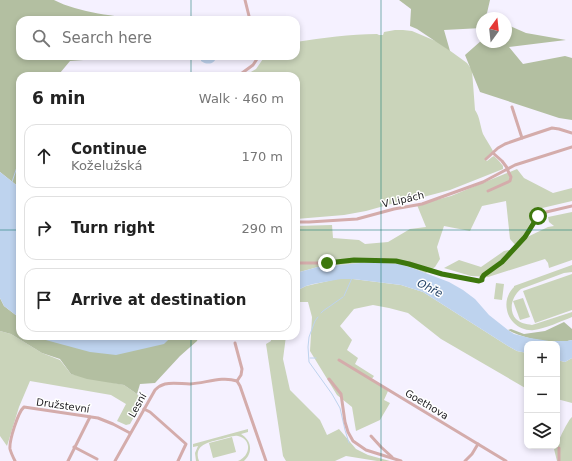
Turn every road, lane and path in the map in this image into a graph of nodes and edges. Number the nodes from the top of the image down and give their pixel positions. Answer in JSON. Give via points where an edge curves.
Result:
{"nodes":[{"id":1,"x":246,"y":0,"type":"edge"},
{"id":2,"x":249,"y":16,"type":"edge"},
{"id":3,"x":256,"y":60,"type":"edge"},
{"id":4,"x":243,"y":72,"type":"edge"},
{"id":5,"x":512,"y":107,"type":"dead end"},
{"id":6,"x":572,"y":133,"type":"edge"},
{"id":7,"x":522,"y":138,"type":"junction"},
{"id":8,"x":572,"y":147,"type":"edge"},
{"id":9,"x":493,"y":153,"type":"junction"},
{"id":10,"x":486,"y":159,"type":"dead end"},
{"id":11,"x":508,"y":169,"type":"junction"},
{"id":12,"x":488,"y":191,"type":"dead end"},
{"id":13,"x":572,"y":206,"type":"edge"},
{"id":14,"x":300,"y":222,"type":"edge"},
{"id":15,"x":300,"y":263,"type":"edge"},
{"id":16,"x":235,"y":343,"type":"dead end"},
{"id":17,"x":339,"y":360,"type":"dead end"},
{"id":18,"x":329,"y":379,"type":"dead end"},
{"id":19,"x":237,"y":381,"type":"junction"},
{"id":20,"x":144,"y":409,"type":"junction"},
{"id":21,"x":90,"y":417,"type":"junction"},
{"id":22,"x":130,"y":433,"type":"junction"},
{"id":23,"x":371,"y":436,"type":"dead end"},
{"id":24,"x":478,"y":444,"type":"junction"},
{"id":25,"x":74,"y":447,"type":"junction"},
{"id":26,"x":559,"y":449,"type":"edge"},
{"id":27,"x":393,"y":458,"type":"junction"},
{"id":28,"x":97,"y":459,"type":"dead end"},
{"id":29,"x":14,"y":461,"type":"edge"},
{"id":30,"x":68,"y":461,"type":"edge"},
{"id":31,"x":116,"y":461,"type":"edge"},
{"id":32,"x":178,"y":461,"type":"edge"},
{"id":33,"x":266,"y":461,"type":"edge"},
{"id":34,"x":401,"y":461,"type":"edge"},
{"id":35,"x":465,"y":461,"type":"edge"},
{"id":36,"x":506,"y":461,"type":"edge"},
{"id":37,"x":559,"y":461,"type":"edge"}],
"edges":[{"from":1,"to":2,"type":"street"},
{"from":3,"to":4,"type":"street"},
{"from":5,"to":7,"type":"street"},
{"from":6,"to":7,"type":"street","via":[[552,128]]},
{"from":7,"to":9,"type":"street","via":[[505,144]]},
{"from":8,"to":11,"type":"street","name":"V Lipách"},
{"from":9,"to":10,"type":"street"},
{"from":9,"to":11,"type":"street"},
{"from":11,"to":12,"type":"street","via":[[510,181]]},
{"from":11,"to":14,"type":"street","name":"V Lipách","via":[[483,182],[422,204],[357,219]]},
{"from":13,"to":15,"type":"street","via":[[538,216],[522,241],[479,281],[390,260]]},
{"from":16,"to":19,"type":"street","via":[[242,369]]},
{"from":17,"to":24,"type":"street","name":"Goethova"},
{"from":18,"to":27,"type":"street","via":[[341,394],[345,422],[353,441],[366,450]]},
{"from":19,"to":20,"type":"street","name":"Lesní","via":[[228,379],[191,384],[166,383],[154,390]]},
{"from":19,"to":33,"type":"street"},
{"from":20,"to":22,"type":"street","name":"Lesní"},
{"from":20,"to":32,"type":"street","via":[[186,444]]},
{"from":21,"to":22,"type":"street","name":"Družstevní","via":[[103,420]]},
{"from":21,"to":25,"type":"street"},
{"from":21,"to":29,"type":"street","name":"Družstevní","via":[[24,407],[10,444]]},
{"from":22,"to":31,"type":"street","name":"Lesní"},
{"from":23,"to":27,"type":"street"},
{"from":24,"to":35,"type":"street"},
{"from":24,"to":36,"type":"street","name":"Goethova"},
{"from":25,"to":28,"type":"street"},
{"from":25,"to":30,"type":"street"},
{"from":26,"to":37,"type":"street"},
{"from":27,"to":34,"type":"street"}]}
